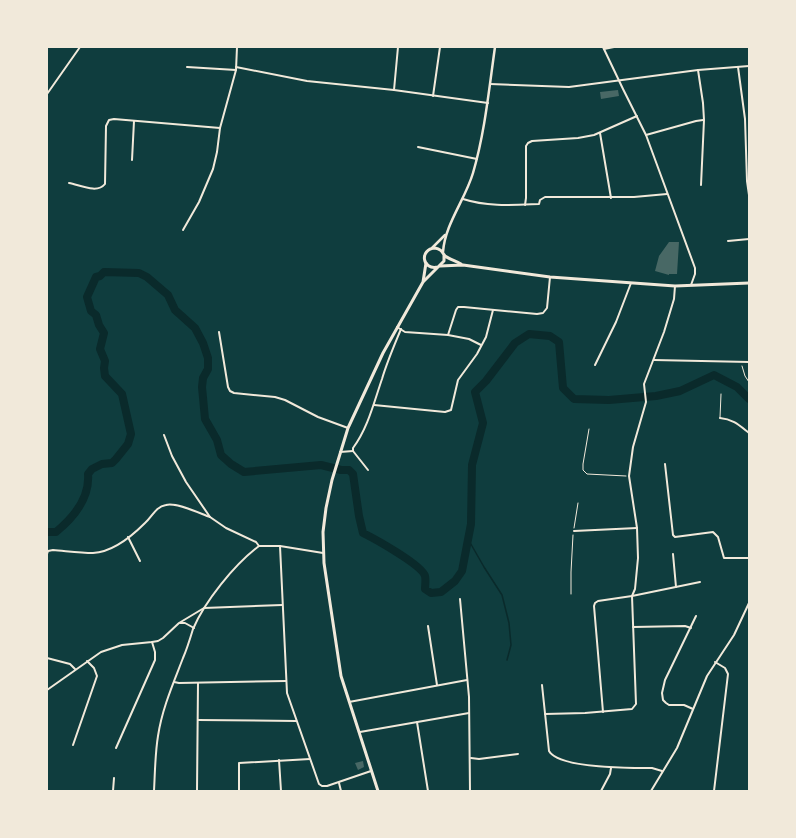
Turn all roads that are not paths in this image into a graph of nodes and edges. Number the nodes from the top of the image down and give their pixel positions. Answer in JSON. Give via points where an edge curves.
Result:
{"nodes":[{"id":1,"x":80,"y":47,"type":"edge"},
{"id":2,"x":237,"y":47,"type":"edge"},
{"id":3,"x":398,"y":47,"type":"edge"},
{"id":4,"x":440,"y":47,"type":"edge"},
{"id":5,"x":495,"y":47,"type":"edge"},
{"id":6,"x":614,"y":47,"type":"edge"},
{"id":7,"x":604,"y":48,"type":"edge"},
{"id":8,"x":749,"y":66,"type":"edge"},
{"id":9,"x":187,"y":67,"type":"dead end"},
{"id":10,"x":738,"y":67,"type":"junction"},
{"id":11,"x":236,"y":69,"type":"junction"},
{"id":12,"x":698,"y":70,"type":"junction"},
{"id":13,"x":619,"y":81,"type":"junction"},
{"id":14,"x":490,"y":84,"type":"junction"},
{"id":15,"x":394,"y":90,"type":"junction"},
{"id":16,"x":47,"y":94,"type":"edge"},
{"id":17,"x":433,"y":96,"type":"junction"},
{"id":18,"x":488,"y":103,"type":"junction"},
{"id":19,"x":637,"y":116,"type":"junction"},
{"id":20,"x":704,"y":120,"type":"junction"},
{"id":21,"x":134,"y":121,"type":"junction"},
{"id":22,"x":220,"y":128,"type":"junction"},
{"id":23,"x":600,"y":133,"type":"junction"},
{"id":24,"x":646,"y":134,"type":"junction"},
{"id":25,"x":418,"y":147,"type":"dead end"},
{"id":26,"x":477,"y":159,"type":"junction"},
{"id":27,"x":132,"y":160,"type":"dead end"},
{"id":28,"x":69,"y":182,"type":"dead end"},
{"id":29,"x":702,"y":185,"type":"dead end"},
{"id":30,"x":667,"y":194,"type":"junction"},
{"id":31,"x":749,"y":195,"type":"edge"},
{"id":32,"x":611,"y":198,"type":"junction"},
{"id":33,"x":463,"y":199,"type":"junction"},
{"id":34,"x":525,"y":205,"type":"junction"},
{"id":35,"x":184,"y":230,"type":"dead end"},
{"id":36,"x":446,"y":234,"type":"junction"},
{"id":37,"x":749,"y":239,"type":"edge"},
{"id":38,"x":728,"y":241,"type":"dead end"},
{"id":39,"x":432,"y":248,"type":"junction"},
{"id":40,"x":444,"y":254,"type":"junction"},
{"id":41,"x":426,"y":263,"type":"junction"},
{"id":42,"x":463,"y":265,"type":"junction"},
{"id":43,"x":439,"y":267,"type":"junction"},
{"id":44,"x":550,"y":278,"type":"junction"},
{"id":45,"x":422,"y":282,"type":"junction"},
{"id":46,"x":749,"y":282,"type":"edge"},
{"id":47,"x":631,"y":283,"type":"junction"},
{"id":48,"x":691,"y":285,"type":"junction"},
{"id":49,"x":675,"y":286,"type":"junction"},
{"id":50,"x":493,"y":310,"type":"junction"},
{"id":51,"x":397,"y":327,"type":"junction"},
{"id":52,"x":401,"y":329,"type":"junction"},
{"id":53,"x":219,"y":332,"type":"dead end"},
{"id":54,"x":448,"y":336,"type":"junction"},
{"id":55,"x":481,"y":345,"type":"junction"},
{"id":56,"x":654,"y":360,"type":"junction"},
{"id":57,"x":749,"y":362,"type":"edge"},
{"id":58,"x":595,"y":365,"type":"dead end"},
{"id":59,"x":721,"y":394,"type":"dead end"},
{"id":60,"x":374,"y":405,"type":"junction"},
{"id":61,"x":720,"y":418,"type":"joint"},
{"id":62,"x":348,"y":428,"type":"junction"},
{"id":63,"x":749,"y":433,"type":"edge"},
{"id":64,"x":164,"y":435,"type":"dead end"},
{"id":65,"x":353,"y":451,"type":"junction"},
{"id":66,"x":340,"y":452,"type":"junction"},
{"id":67,"x":665,"y":464,"type":"dead end"},
{"id":68,"x":368,"y":470,"type":"dead end"},
{"id":69,"x":210,"y":517,"type":"junction"},
{"id":70,"x":637,"y":528,"type":"junction"},
{"id":71,"x":574,"y":531,"type":"road end"},
{"id":72,"x":128,"y":537,"type":"junction"},
{"id":73,"x":259,"y":546,"type":"junction"},
{"id":74,"x":280,"y":546,"type":"junction"},
{"id":75,"x":48,"y":552,"type":"edge"},
{"id":76,"x":323,"y":553,"type":"junction"},
{"id":77,"x":673,"y":554,"type":"dead end"},
{"id":78,"x":749,"y":558,"type":"edge"},
{"id":79,"x":140,"y":561,"type":"dead end"},
{"id":80,"x":700,"y":582,"type":"dead end"},
{"id":81,"x":676,"y":587,"type":"junction"},
{"id":82,"x":632,"y":596,"type":"junction"},
{"id":83,"x":460,"y":599,"type":"dead end"},
{"id":84,"x":749,"y":603,"type":"edge"},
{"id":85,"x":282,"y":605,"type":"junction"},
{"id":86,"x":204,"y":608,"type":"junction"},
{"id":87,"x":696,"y":616,"type":"dead end"},
{"id":88,"x":179,"y":623,"type":"junction"},
{"id":89,"x":428,"y":626,"type":"dead end"},
{"id":90,"x":633,"y":627,"type":"junction"},
{"id":91,"x":194,"y":628,"type":"junction"},
{"id":92,"x":691,"y":628,"type":"junction"},
{"id":93,"x":152,"y":642,"type":"junction"},
{"id":94,"x":47,"y":658,"type":"edge"},
{"id":95,"x":87,"y":661,"type":"junction"},
{"id":96,"x":715,"y":662,"type":"junction"},
{"id":97,"x":75,"y":669,"type":"junction"},
{"id":98,"x":467,"y":680,"type":"junction"},
{"id":99,"x":286,"y":681,"type":"junction"},
{"id":100,"x":174,"y":682,"type":"junction"},
{"id":101,"x":198,"y":683,"type":"junction"},
{"id":102,"x":437,"y":685,"type":"junction"},
{"id":103,"x":542,"y":685,"type":"dead end"},
{"id":104,"x":47,"y":690,"type":"edge"},
{"id":105,"x":349,"y":702,"type":"junction"},
{"id":106,"x":693,"y":709,"type":"junction"},
{"id":107,"x":603,"y":712,"type":"junction"},
{"id":108,"x":469,"y":713,"type":"junction"},
{"id":109,"x":545,"y":714,"type":"junction"},
{"id":110,"x":198,"y":720,"type":"junction"},
{"id":111,"x":296,"y":721,"type":"junction"},
{"id":112,"x":417,"y":722,"type":"junction"},
{"id":113,"x":360,"y":732,"type":"junction"},
{"id":114,"x":73,"y":745,"type":"dead end"},
{"id":115,"x":116,"y":748,"type":"dead end"},
{"id":116,"x":518,"y":754,"type":"dead end"},
{"id":117,"x":471,"y":758,"type":"junction"},
{"id":118,"x":310,"y":759,"type":"junction"},
{"id":119,"x":279,"y":760,"type":"junction"},
{"id":120,"x":611,"y":768,"type":"junction"},
{"id":121,"x":373,"y":771,"type":"junction"},
{"id":122,"x":662,"y":771,"type":"junction"},
{"id":123,"x":114,"y":778,"type":"dead end"},
{"id":124,"x":339,"y":783,"type":"junction"},
{"id":125,"x":113,"y":791,"type":"edge"},
{"id":126,"x":154,"y":791,"type":"edge"},
{"id":127,"x":198,"y":791,"type":"edge"},
{"id":128,"x":240,"y":791,"type":"edge"},
{"id":129,"x":281,"y":791,"type":"edge"},
{"id":130,"x":341,"y":791,"type":"edge"},
{"id":131,"x":378,"y":791,"type":"edge"},
{"id":132,"x":428,"y":791,"type":"edge"},
{"id":133,"x":470,"y":791,"type":"edge"},
{"id":134,"x":601,"y":791,"type":"edge"},
{"id":135,"x":651,"y":791,"type":"edge"},
{"id":136,"x":714,"y":791,"type":"edge"}],
"edges":[{"from":1,"to":16,"type":"street"},
{"from":2,"to":11,"type":"street"},
{"from":3,"to":15,"type":"street"},
{"from":4,"to":17,"type":"street"},
{"from":5,"to":14,"type":"street"},
{"from":6,"to":7,"type":"street"},
{"from":7,"to":13,"type":"street"},
{"from":8,"to":10,"type":"street"},
{"from":9,"to":11,"type":"street"},
{"from":10,"to":12,"type":"street"},
{"from":10,"to":31,"type":"street","via":[[745,119]]},
{"from":11,"to":15,"type":"street","via":[[307,81]]},
{"from":11,"to":22,"type":"street"},
{"from":12,"to":13,"type":"street"},
{"from":12,"to":20,"type":"street"},
{"from":13,"to":14,"type":"street","via":[[569,87]]},
{"from":13,"to":19,"type":"street"},
{"from":14,"to":18,"type":"street"},
{"from":15,"to":17,"type":"street"},
{"from":17,"to":18,"type":"street"},
{"from":18,"to":26,"type":"street"},
{"from":19,"to":23,"type":"street"},
{"from":19,"to":24,"type":"street"},
{"from":20,"to":24,"type":"street"},
{"from":20,"to":29,"type":"street"},
{"from":21,"to":22,"type":"street"},
{"from":21,"to":27,"type":"street"},
{"from":21,"to":28,"type":"street","via":[[114,119],[109,120],[106,126],[105,184],[102,188]]},
{"from":22,"to":35,"type":"street","via":[[213,169]]},
{"from":23,"to":32,"type":"street"},
{"from":23,"to":34,"type":"street","via":[[528,143]]},
{"from":24,"to":30,"type":"street"},
{"from":25,"to":26,"type":"street"},
{"from":26,"to":33,"type":"street"},
{"from":30,"to":32,"type":"street"},
{"from":30,"to":48,"type":"street","via":[[695,268]]},
{"from":32,"to":34,"type":"street","via":[[545,197],[539,204]]},
{"from":33,"to":34,"type":"street","via":[[485,204]]},
{"from":33,"to":36,"type":"street"},
{"from":36,"to":39,"type":"street"},
{"from":36,"to":40,"type":"street"},
{"from":37,"to":38,"type":"street"},
{"from":39,"to":40,"type":"main road","via":[[438,248]]},
{"from":39,"to":41,"type":"main road","via":[[425,253]]},
{"from":40,"to":42,"type":"main road"},
{"from":40,"to":43,"type":"main road","via":[[444,261]]},
{"from":41,"to":43,"type":"main road","via":[[431,268]]},
{"from":41,"to":45,"type":"main road"},
{"from":42,"to":43,"type":"main road"},
{"from":42,"to":44,"type":"main road"},
{"from":43,"to":45,"type":"main road"},
{"from":44,"to":47,"type":"main road"},
{"from":44,"to":50,"type":"street","via":[[543,313]]},
{"from":45,"to":51,"type":"main road"},
{"from":46,"to":48,"type":"main road"},
{"from":47,"to":49,"type":"main road"},
{"from":47,"to":58,"type":"street"},
{"from":48,"to":49,"type":"main road"},
{"from":49,"to":56,"type":"street","via":[[674,299]]},
{"from":50,"to":54,"type":"street","via":[[458,307]]},
{"from":50,"to":55,"type":"street","via":[[486,337]]},
{"from":51,"to":52,"type":"street"},
{"from":51,"to":62,"type":"main road"},
{"from":52,"to":54,"type":"street","via":[[404,332]]},
{"from":52,"to":60,"type":"street"},
{"from":53,"to":62,"type":"street","via":[[230,391],[285,400],[318,417]]},
{"from":54,"to":55,"type":"street"},
{"from":55,"to":60,"type":"street","via":[[455,386],[451,410],[445,412]]},
{"from":56,"to":57,"type":"street"},
{"from":56,"to":70,"type":"street","via":[[644,384],[646,402],[633,447],[629,476]]},
{"from":59,"to":61,"type":"lane"},
{"from":60,"to":65,"type":"street"},
{"from":61,"to":63,"type":"street","via":[[728,418]]},
{"from":62,"to":66,"type":"main road"},
{"from":64,"to":69,"type":"street","via":[[186,482]]},
{"from":65,"to":66,"type":"street"},
{"from":65,"to":68,"type":"street"},
{"from":66,"to":76,"type":"main road","via":[[326,508]]},
{"from":67,"to":78,"type":"street","via":[[672,535],[712,532],[718,537],[724,558]]},
{"from":69,"to":72,"type":"street","via":[[167,504],[154,511],[145,523]]},
{"from":69,"to":73,"type":"street"},
{"from":70,"to":71,"type":"street"},
{"from":70,"to":82,"type":"street","via":[[638,558]]},
{"from":72,"to":75,"type":"street","via":[[99,552]]},
{"from":72,"to":79,"type":"street"},
{"from":73,"to":74,"type":"street"},
{"from":73,"to":86,"type":"street","via":[[219,586]]},
{"from":74,"to":76,"type":"street"},
{"from":74,"to":85,"type":"street"},
{"from":76,"to":105,"type":"main road","via":[[341,676]]},
{"from":77,"to":81,"type":"street"},
{"from":80,"to":81,"type":"street"},
{"from":81,"to":82,"type":"street"},
{"from":82,"to":90,"type":"street"},
{"from":82,"to":107,"type":"street","via":[[598,601],[594,606]]},
{"from":83,"to":98,"type":"street"},
{"from":84,"to":96,"type":"street","via":[[734,635]]},
{"from":85,"to":86,"type":"street"},
{"from":85,"to":99,"type":"street"},
{"from":86,"to":88,"type":"street"},
{"from":86,"to":91,"type":"street"},
{"from":87,"to":92,"type":"street"},
{"from":88,"to":91,"type":"street"},
{"from":88,"to":93,"type":"street","via":[[163,638]]},
{"from":89,"to":102,"type":"street"},
{"from":90,"to":92,"type":"street"},
{"from":90,"to":107,"type":"street","via":[[635,707]]},
{"from":91,"to":100,"type":"street"},
{"from":92,"to":106,"type":"street","via":[[665,680],[662,693],[666,704],[684,705]]},
{"from":93,"to":95,"type":"street","via":[[122,645],[100,652]]},
{"from":93,"to":115,"type":"street","via":[[155,660]]},
{"from":94,"to":97,"type":"street","via":[[70,664]]},
{"from":95,"to":97,"type":"street"},
{"from":95,"to":114,"type":"street","via":[[97,676]]},
{"from":96,"to":106,"type":"street"},
{"from":96,"to":136,"type":"street","via":[[725,668],[728,674]]},
{"from":97,"to":104,"type":"street"},
{"from":98,"to":102,"type":"street"},
{"from":98,"to":108,"type":"street"},
{"from":99,"to":101,"type":"street"},
{"from":99,"to":111,"type":"street"},
{"from":100,"to":101,"type":"street"},
{"from":100,"to":126,"type":"street","via":[[158,738]]},
{"from":101,"to":110,"type":"street"},
{"from":102,"to":105,"type":"street"},
{"from":103,"to":109,"type":"street"},
{"from":105,"to":113,"type":"main road"},
{"from":106,"to":122,"type":"street","via":[[677,748]]},
{"from":107,"to":109,"type":"street"},
{"from":108,"to":112,"type":"street"},
{"from":108,"to":117,"type":"street"},
{"from":109,"to":120,"type":"street","via":[[551,756],[590,766]]},
{"from":110,"to":111,"type":"street"},
{"from":110,"to":127,"type":"street"},
{"from":111,"to":118,"type":"street"},
{"from":112,"to":113,"type":"street"},
{"from":112,"to":132,"type":"street"},
{"from":113,"to":121,"type":"main road"},
{"from":116,"to":117,"type":"street"},
{"from":117,"to":133,"type":"street"},
{"from":118,"to":119,"type":"street"},
{"from":118,"to":124,"type":"street","via":[[319,784],[327,786]]},
{"from":119,"to":128,"type":"street","via":[[239,763]]},
{"from":119,"to":129,"type":"street"},
{"from":120,"to":122,"type":"street","via":[[652,768]]},
{"from":120,"to":134,"type":"street"},
{"from":121,"to":124,"type":"street"},
{"from":121,"to":131,"type":"main road"},
{"from":122,"to":135,"type":"street"},
{"from":123,"to":125,"type":"street"},
{"from":124,"to":130,"type":"street"}]}
